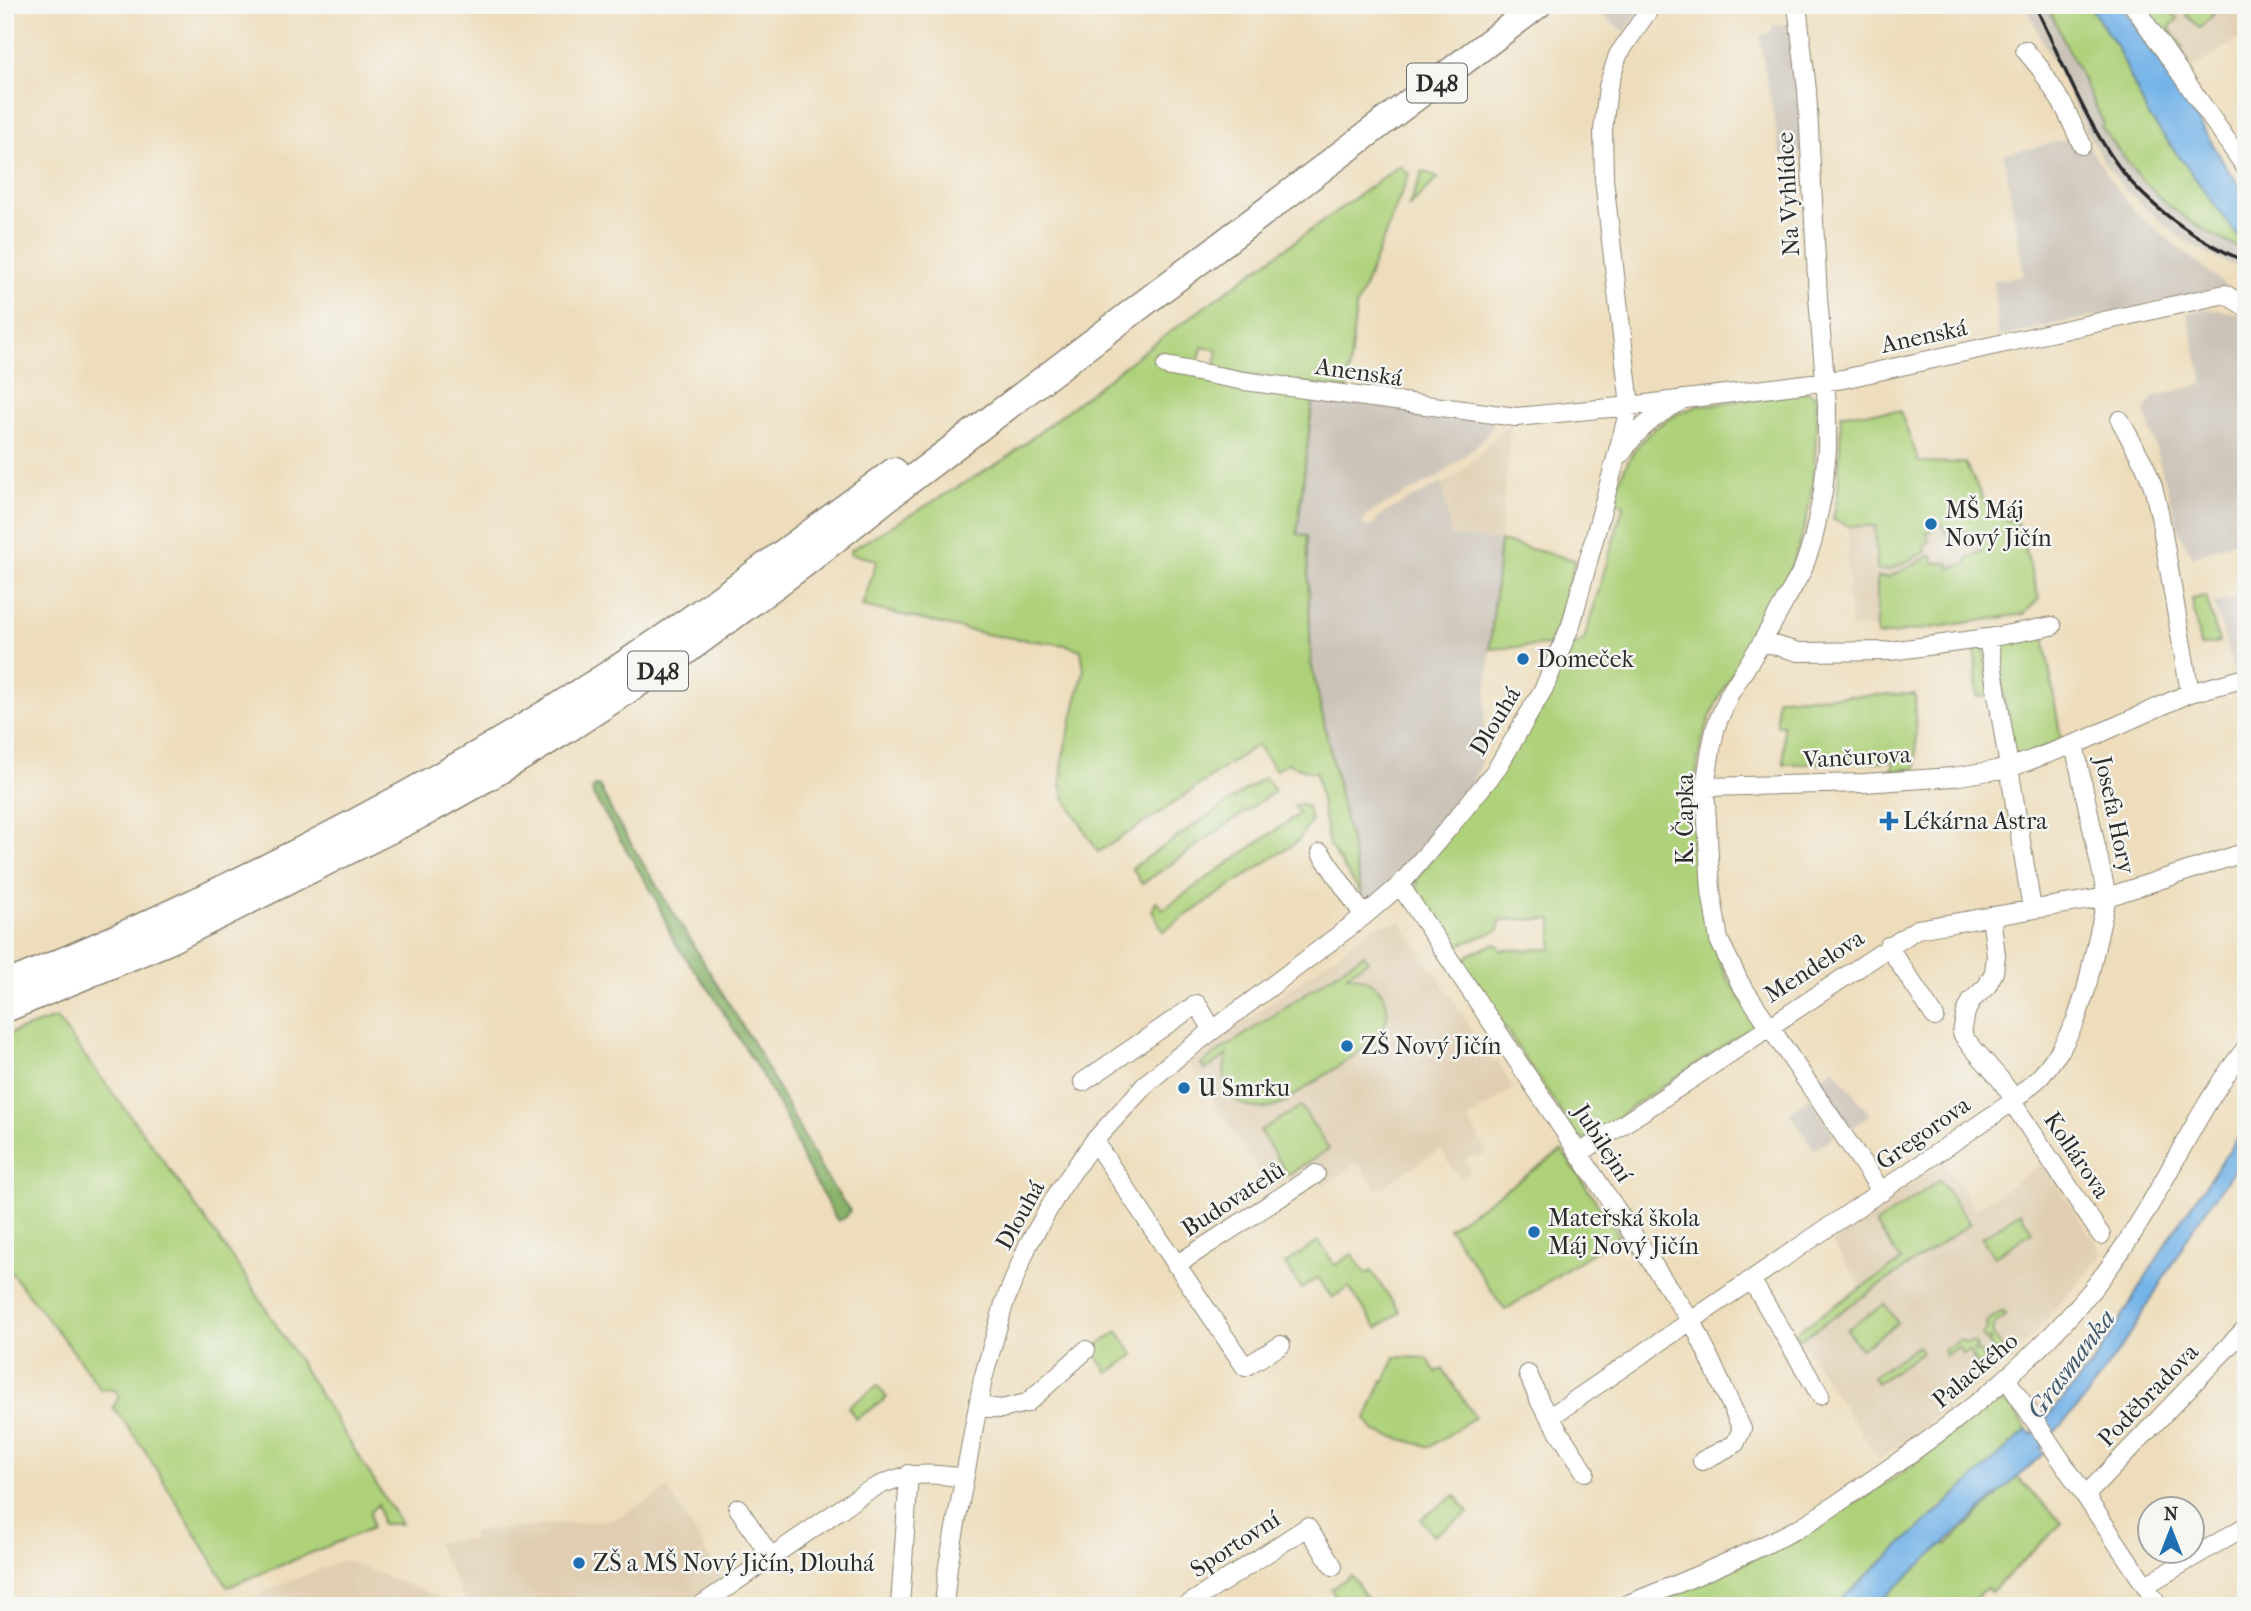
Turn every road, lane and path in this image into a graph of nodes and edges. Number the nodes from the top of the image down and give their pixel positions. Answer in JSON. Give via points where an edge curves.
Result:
{"nodes":[{"id":1,"x":1511,"y":5,"type":"edge"},
{"id":2,"x":1538,"y":5,"type":"edge"},
{"id":3,"x":1652,"y":5,"type":"edge"},
{"id":4,"x":1797,"y":5,"type":"edge"},
{"id":5,"x":2133,"y":5,"type":"edge"},
{"id":6,"x":2025,"y":50,"type":"dead end"},
{"id":7,"x":2082,"y":145,"type":"dead end"},
{"id":8,"x":2246,"y":168,"type":"edge"},
{"id":9,"x":2246,"y":307,"type":"edge"},
{"id":10,"x":1166,"y":366,"type":"dead end"},
{"id":11,"x":1825,"y":381,"type":"junction"},
{"id":12,"x":1696,"y":397,"type":"junction"},
{"id":13,"x":1630,"y":406,"type":"junction"},
{"id":14,"x":2120,"y":420,"type":"dead end"},
{"id":15,"x":1612,"y":472,"type":"junction"},
{"id":16,"x":2052,"y":626,"type":"dead end"},
{"id":17,"x":1982,"y":638,"type":"junction"},
{"id":18,"x":1762,"y":642,"type":"junction"},
{"id":19,"x":2246,"y":678,"type":"edge"},
{"id":20,"x":2190,"y":693,"type":"junction"},
{"id":21,"x":2074,"y":744,"type":"junction"},
{"id":22,"x":2009,"y":768,"type":"junction"},
{"id":23,"x":1705,"y":787,"type":"junction"},
{"id":24,"x":2246,"y":852,"type":"edge"},
{"id":25,"x":1321,"y":853,"type":"dead end"},
{"id":26,"x":1400,"y":885,"type":"junction"},
{"id":27,"x":2107,"y":897,"type":"junction"},
{"id":28,"x":2032,"y":909,"type":"junction"},
{"id":29,"x":1364,"y":916,"type":"junction"},
{"id":30,"x":1991,"y":916,"type":"junction"},
{"id":31,"x":1888,"y":946,"type":"junction"},
{"id":32,"x":5,"y":985,"type":"edge"},
{"id":33,"x":5,"y":1009,"type":"edge"},
{"id":34,"x":1935,"y":1017,"type":"dead end"},
{"id":35,"x":1769,"y":1025,"type":"junction"},
{"id":36,"x":1213,"y":1030,"type":"junction"},
{"id":37,"x":2246,"y":1048,"type":"edge"},
{"id":38,"x":1083,"y":1082,"type":"dead end"},
{"id":39,"x":2014,"y":1101,"type":"junction"},
{"id":40,"x":1094,"y":1141,"type":"junction"},
{"id":41,"x":1580,"y":1153,"type":"junction"},
{"id":42,"x":1316,"y":1174,"type":"dead end"},
{"id":43,"x":1882,"y":1192,"type":"junction"},
{"id":44,"x":2101,"y":1235,"type":"dead end"},
{"id":45,"x":1176,"y":1265,"type":"junction"},
{"id":46,"x":1752,"y":1281,"type":"junction"},
{"id":47,"x":1691,"y":1322,"type":"junction"},
{"id":48,"x":2246,"y":1328,"type":"edge"},
{"id":49,"x":1281,"y":1345,"type":"dead end"},
{"id":50,"x":1086,"y":1350,"type":"dead end"},
{"id":51,"x":1528,"y":1374,"type":"dead end"},
{"id":52,"x":2006,"y":1378,"type":"junction"},
{"id":53,"x":1820,"y":1395,"type":"dead end"},
{"id":54,"x":978,"y":1406,"type":"junction"},
{"id":55,"x":1550,"y":1417,"type":"junction"},
{"id":56,"x":1702,"y":1461,"type":"dead end"},
{"id":57,"x":1585,"y":1472,"type":"dead end"},
{"id":58,"x":909,"y":1474,"type":"junction"},
{"id":59,"x":964,"y":1478,"type":"junction"},
{"id":60,"x":2086,"y":1495,"type":"junction"},
{"id":61,"x":738,"y":1508,"type":"dead end"},
{"id":62,"x":2246,"y":1526,"type":"edge"},
{"id":63,"x":771,"y":1557,"type":"junction"},
{"id":64,"x":1333,"y":1566,"type":"dead end"},
{"id":65,"x":2146,"y":1585,"type":"junction"},
{"id":66,"x":700,"y":1606,"type":"edge"},
{"id":67,"x":900,"y":1606,"type":"edge"},
{"id":68,"x":944,"y":1606,"type":"edge"},
{"id":69,"x":1186,"y":1606,"type":"edge"},
{"id":70,"x":1623,"y":1606,"type":"edge"},
{"id":71,"x":2159,"y":1606,"type":"edge"}],
"edges":[{"from":1,"to":32,"type":"highway","number":"D48","via":[[674,631],[486,750],[265,869]]},
{"from":2,"to":33,"type":"highway","number":"D48","via":[[804,565],[655,673],[428,811],[164,943]]},
{"from":3,"to":13,"type":"street","via":[[1618,55],[1608,87],[1603,130],[1604,179]]},
{"from":4,"to":11,"type":"street","name":"Na Vyhlídce","via":[[1807,90]]},
{"from":5,"to":8,"type":"street"},
{"from":6,"to":7,"type":"street","via":[[2065,108]]},
{"from":9,"to":11,"type":"street","name":"Anenská","via":[[2225,294]]},
{"from":10,"to":13,"type":"street","name":"Anenská","via":[[1244,381],[1516,417]]},
{"from":11,"to":12,"type":"street","name":"Anenská"},
{"from":11,"to":18,"type":"street","name":"K. Čapka","via":[[1824,492],[1813,540],[1803,569]]},
{"from":12,"to":13,"type":"street","name":"Anenská"},
{"from":12,"to":15,"type":"street","name":"Dlouhá","via":[[1651,419],[1631,438]]},
{"from":13,"to":15,"type":"street","name":"Dlouhá"},
{"from":14,"to":20,"type":"street","via":[[2153,486]]},
{"from":15,"to":26,"type":"street","name":"Dlouhá","via":[[1571,625],[1544,688],[1496,770]]},
{"from":16,"to":17,"type":"street"},
{"from":17,"to":18,"type":"street","via":[[1890,651],[1799,652]]},
{"from":17,"to":22,"type":"street"},
{"from":18,"to":23,"type":"street","name":"K. Čapka","via":[[1721,715]]},
{"from":19,"to":20,"type":"street","name":"Vančurova"},
{"from":20,"to":21,"type":"street","name":"Vančurova"},
{"from":21,"to":22,"type":"street","name":"Vančurova"},
{"from":21,"to":27,"type":"street","name":"Josefa Hory"},
{"from":22,"to":23,"type":"street","name":"Vančurova","via":[[1864,783]]},
{"from":22,"to":28,"type":"street"},
{"from":23,"to":35,"type":"street","name":"K. Čapka","via":[[1712,910],[1719,940],[1740,983]]},
{"from":24,"to":27,"type":"street"},
{"from":25,"to":29,"type":"street"},
{"from":26,"to":29,"type":"street","name":"Dlouhá"},
{"from":26,"to":41,"type":"street","name":"Jubilejní"},
{"from":27,"to":28,"type":"street","name":"Mendelova"},
{"from":27,"to":39,"type":"street","name":"Gregorova","via":[[2076,1020],[2062,1049]]},
{"from":28,"to":30,"type":"street","name":"Mendelova"},
{"from":29,"to":36,"type":"street","name":"Dlouhá"},
{"from":30,"to":31,"type":"street","name":"Mendelova","via":[[1917,929]]},
{"from":30,"to":39,"type":"street","name":"Kollárova","via":[[1994,972],[1972,1000],[1962,1032]]},
{"from":31,"to":34,"type":"street"},
{"from":31,"to":35,"type":"street","name":"Mendelova"},
{"from":35,"to":41,"type":"street","name":"Mendelova"},
{"from":35,"to":43,"type":"street","name":"K. Čapka"},
{"from":36,"to":38,"type":"street","via":[[1197,1004]]},
{"from":36,"to":40,"type":"street","name":"Dlouhá","via":[[1147,1083]]},
{"from":37,"to":52,"type":"street","name":"Palackého","via":[[2223,1077],[2117,1258],[2066,1320]]},
{"from":39,"to":43,"type":"street","name":"Gregorova"},
{"from":39,"to":44,"type":"street","name":"Kollárova"},
{"from":40,"to":45,"type":"street","name":"Budovatelů"},
{"from":40,"to":54,"type":"street","name":"Dlouhá","via":[[1028,1245],[1004,1304]]},
{"from":41,"to":47,"type":"street","name":"Jubilejní"},
{"from":42,"to":45,"type":"street","name":"Budovatelů"},
{"from":43,"to":46,"type":"street","name":"Gregorova"},
{"from":45,"to":49,"type":"street","name":"Budovatelů","via":[[1245,1367]]},
{"from":46,"to":47,"type":"street","name":"Gregorova"},
{"from":46,"to":53,"type":"street"},
{"from":47,"to":55,"type":"street","name":"Gregorova"},
{"from":47,"to":56,"type":"street","name":"Jubilejní","via":[[1742,1429],[1735,1444]]},
{"from":48,"to":60,"type":"street","name":"Poděbradova"},
{"from":50,"to":54,"type":"street","via":[[1027,1403],[1001,1409]]},
{"from":51,"to":55,"type":"street"},
{"from":52,"to":60,"type":"street"},
{"from":52,"to":70,"type":"street","name":"Palackého","via":[[1900,1461],[1796,1530]]},
{"from":54,"to":59,"type":"street","name":"Dlouhá"},
{"from":55,"to":57,"type":"street"},
{"from":58,"to":59,"type":"street"},
{"from":58,"to":63,"type":"street","via":[[864,1493]]},
{"from":58,"to":67,"type":"street"},
{"from":59,"to":68,"type":"street","name":"Dlouhá"},
{"from":60,"to":65,"type":"street"},
{"from":61,"to":63,"type":"street"},
{"from":62,"to":65,"type":"street"},
{"from":63,"to":66,"type":"street"},
{"from":64,"to":69,"type":"street","name":"Sportovní","via":[[1307,1527]]},
{"from":65,"to":71,"type":"street"}]}
